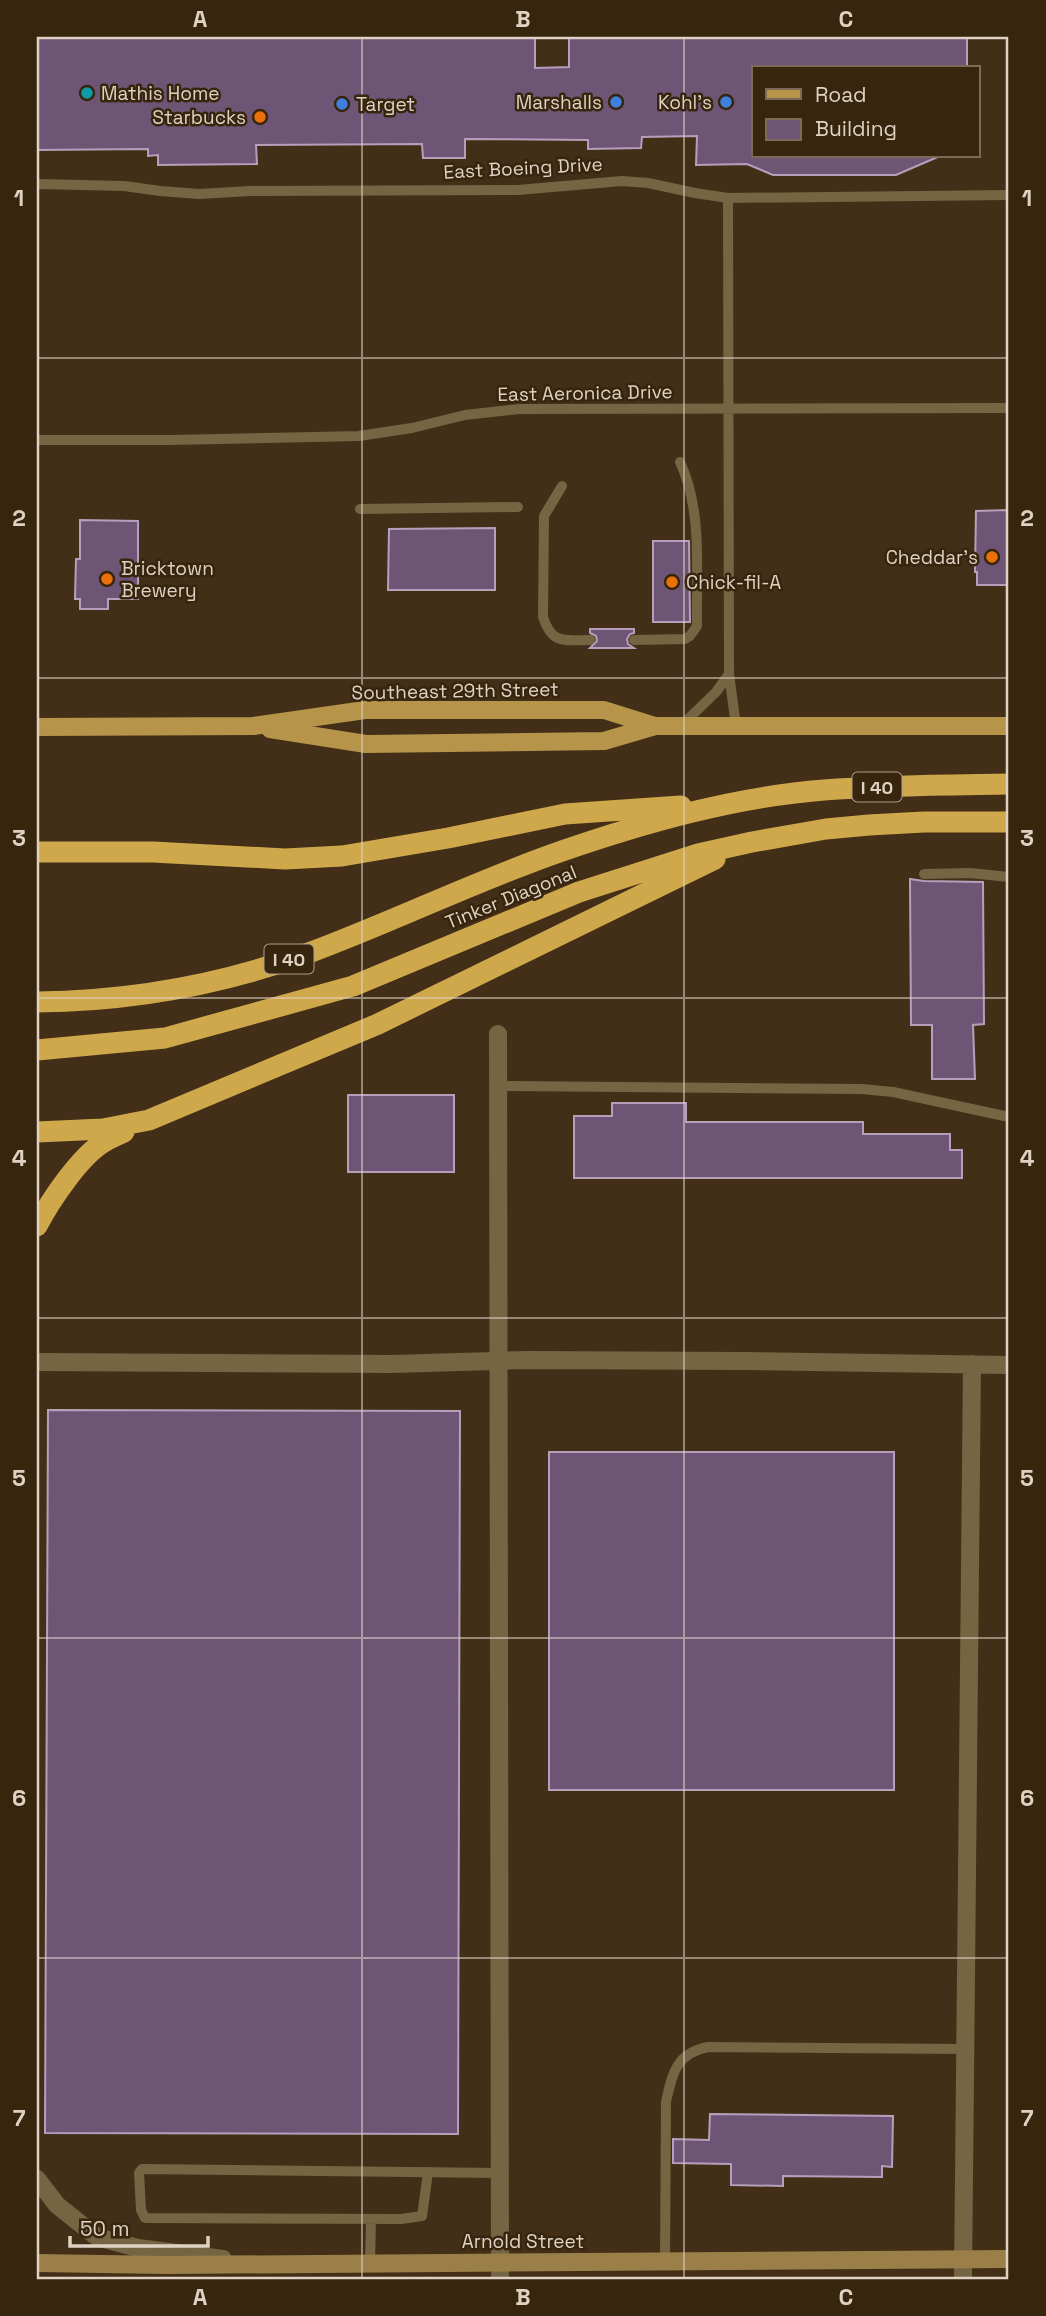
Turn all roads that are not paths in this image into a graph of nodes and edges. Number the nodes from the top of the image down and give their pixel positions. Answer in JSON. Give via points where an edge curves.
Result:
{"nodes":[{"id":1,"x":37,"y":184,"type":"edge"},
{"id":2,"x":1009,"y":195,"type":"edge"},
{"id":3,"x":727,"y":198,"type":"junction"},
{"id":4,"x":729,"y":408,"type":"junction"},
{"id":5,"x":1009,"y":408,"type":"edge"},
{"id":6,"x":37,"y":440,"type":"edge"},
{"id":7,"x":680,"y":462,"type":"dead end"},
{"id":8,"x":562,"y":486,"type":"dead end"},
{"id":9,"x":519,"y":507,"type":"dead end"},
{"id":10,"x":360,"y":509,"type":"dead end"},
{"id":11,"x":590,"y":640,"type":"dead end"},
{"id":12,"x":634,"y":640,"type":"dead end"},
{"id":13,"x":729,"y":674,"type":"junction"},
{"id":14,"x":253,"y":726,"type":"junction"},
{"id":15,"x":655,"y":726,"type":"junction"},
{"id":16,"x":736,"y":726,"type":"junction"},
{"id":17,"x":1009,"y":726,"type":"edge"},
{"id":18,"x":37,"y":727,"type":"edge"},
{"id":19,"x":680,"y":727,"type":"junction"},
{"id":20,"x":1009,"y":784,"type":"edge"},
{"id":21,"x":746,"y":801,"type":"junction"},
{"id":22,"x":1009,"y":822,"type":"edge"},
{"id":23,"x":752,"y":842,"type":"junction"},
{"id":24,"x":37,"y":852,"type":"edge"},
{"id":25,"x":924,"y":874,"type":"dead end"},
{"id":26,"x":1009,"y":877,"type":"edge"},
{"id":27,"x":37,"y":1002,"type":"edge"},
{"id":28,"x":498,"y":1034,"type":"dead end"},
{"id":29,"x":37,"y":1050,"type":"edge"},
{"id":30,"x":498,"y":1086,"type":"junction"},
{"id":31,"x":1009,"y":1117,"type":"edge"},
{"id":32,"x":149,"y":1120,"type":"junction"},
{"id":33,"x":37,"y":1132,"type":"edge"},
{"id":34,"x":37,"y":1226,"type":"edge"},
{"id":35,"x":498,"y":1361,"type":"junction"},
{"id":36,"x":37,"y":1362,"type":"edge"},
{"id":37,"x":972,"y":1364,"type":"junction"},
{"id":38,"x":1009,"y":1365,"type":"edge"},
{"id":39,"x":965,"y":2049,"type":"junction"},
{"id":40,"x":428,"y":2172,"type":"junction"},
{"id":41,"x":500,"y":2173,"type":"junction"},
{"id":42,"x":37,"y":2179,"type":"edge"},
{"id":43,"x":371,"y":2219,"type":"junction"},
{"id":44,"x":963,"y":2259,"type":"junction"},
{"id":45,"x":1009,"y":2259,"type":"edge"},
{"id":46,"x":665,"y":2261,"type":"junction"},
{"id":47,"x":37,"y":2263,"type":"edge"},
{"id":48,"x":370,"y":2263,"type":"junction"},
{"id":49,"x":254,"y":2264,"type":"junction"},
{"id":50,"x":500,"y":2270,"type":"edge"},
{"id":51,"x":963,"y":2279,"type":"edge"}],
"edges":[{"from":1,"to":3,"type":"lane","name":"East Boeing Drive","via":[[199,194],[518,190],[622,181]]},
{"from":2,"to":3,"type":"lane","name":"East Boeing Drive"},
{"from":3,"to":4,"type":"lane"},
{"from":4,"to":5,"type":"lane","name":"East Aeronica Drive"},
{"from":4,"to":6,"type":"lane","name":"East Aeronica Drive","via":[[519,409],[359,436]]},
{"from":4,"to":13,"type":"lane"},
{"from":7,"to":12,"type":"lane","via":[[695,511],[697,626],[685,639]]},
{"from":8,"to":11,"type":"lane","via":[[544,516],[544,617],[548,633],[557,639]]},
{"from":9,"to":10,"type":"lane"},
{"from":13,"to":16,"type":"lane"},
{"from":13,"to":19,"type":"lane"},
{"from":14,"to":15,"type":"main road","name":"Southeast 29th Street","via":[[365,710],[604,710]]},
{"from":14,"to":15,"type":"main road","name":"Southeast 29th Street","via":[[366,744],[604,741]]},
{"from":14,"to":18,"type":"main road","name":"Southeast 29th Street"},
{"from":15,"to":19,"type":"main road","name":"Southeast 29th Street"},
{"from":16,"to":17,"type":"main road","name":"Southeast 29th Street"},
{"from":16,"to":19,"type":"main road","name":"Southeast 29th Street"},
{"from":20,"to":21,"type":"highway","name":"Tinker Diagonal","number":"I 40","via":[[822,790]]},
{"from":21,"to":24,"type":"highway","via":[[565,814],[342,856],[285,859]]},
{"from":21,"to":27,"type":"highway","name":"Tinker Diagonal","number":"I 40","via":[[564,850],[304,955],[247,972],[121,998]]},
{"from":22,"to":23,"type":"highway","name":"Tinker Diagonal","number":"I 40","via":[[869,825]]},
{"from":23,"to":29,"type":"highway","name":"Tinker Diagonal","number":"I 40","via":[[579,892],[353,986],[165,1038]]},
{"from":23,"to":32,"type":"highway","via":[[378,1024]]},
{"from":25,"to":26,"type":"lane"},
{"from":28,"to":30,"type":"street"},
{"from":30,"to":31,"type":"lane","via":[[862,1089]]},
{"from":30,"to":35,"type":"street"},
{"from":32,"to":33,"type":"highway","via":[[103,1129]]},
{"from":32,"to":34,"type":"highway","via":[[102,1143],[50,1201]]},
{"from":35,"to":36,"type":"street"},
{"from":35,"to":37,"type":"street"},
{"from":35,"to":41,"type":"street"},
{"from":37,"to":38,"type":"street"},
{"from":37,"to":39,"type":"street"},
{"from":39,"to":44,"type":"street"},
{"from":39,"to":46,"type":"lane","via":[[696,2049],[680,2061],[666,2102]]},
{"from":40,"to":41,"type":"lane"},
{"from":40,"to":43,"type":"lane","via":[[422,2216]]},
{"from":40,"to":43,"type":"lane","via":[[142,2169],[139,2173],[145,2218]]},
{"from":41,"to":50,"type":"street"},
{"from":42,"to":49,"type":"street","via":[[57,2205],[97,2236],[138,2248]]},
{"from":43,"to":48,"type":"lane"},
{"from":44,"to":45,"type":"main road","name":"Arnold Street"},
{"from":44,"to":46,"type":"main road","name":"Arnold Street"},
{"from":44,"to":51,"type":"street"},
{"from":46,"to":50,"type":"main road","name":"Arnold Street"},
{"from":47,"to":49,"type":"main road","name":"Arnold Street"},
{"from":48,"to":49,"type":"main road","name":"Arnold Street"},
{"from":48,"to":50,"type":"main road","name":"Arnold Street"}]}
